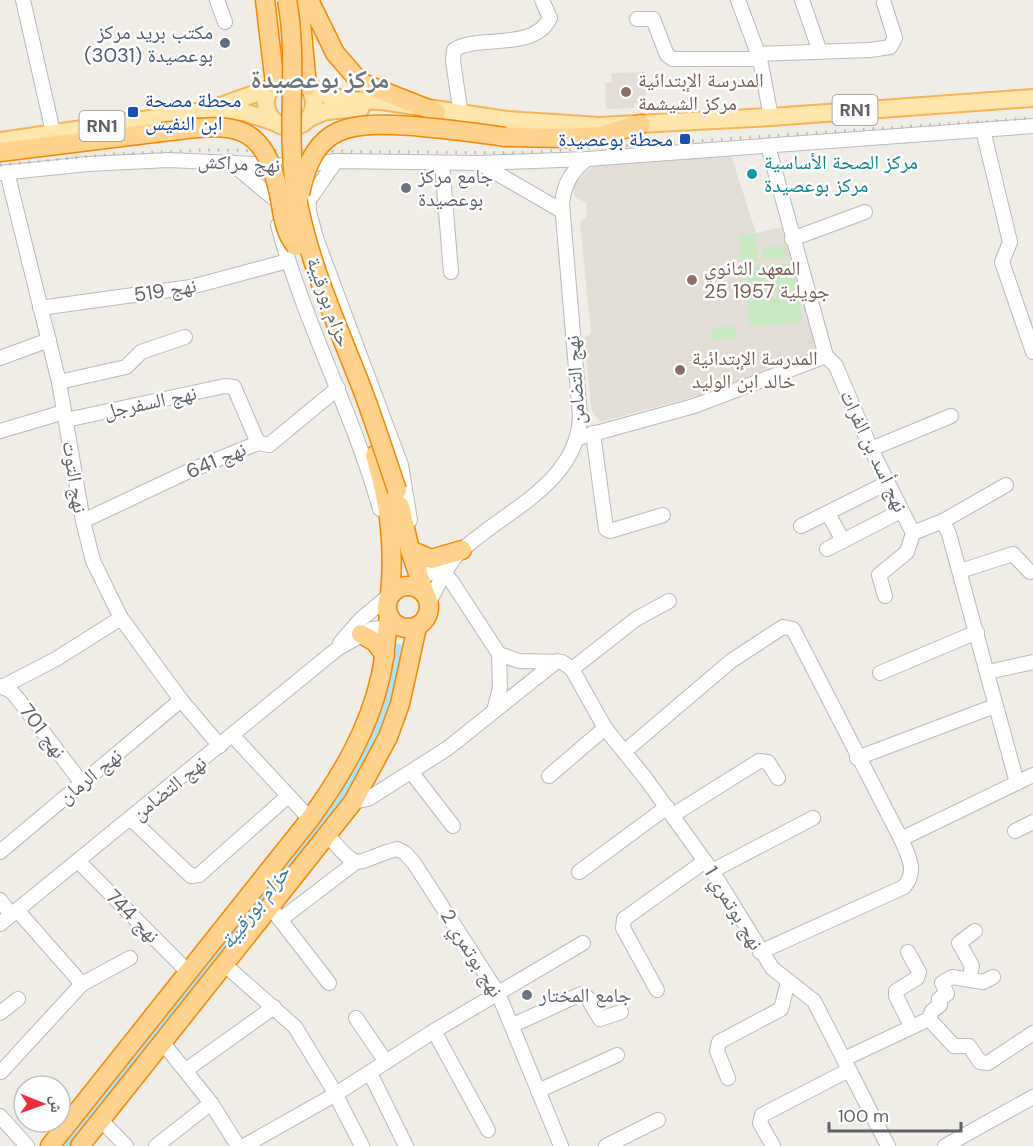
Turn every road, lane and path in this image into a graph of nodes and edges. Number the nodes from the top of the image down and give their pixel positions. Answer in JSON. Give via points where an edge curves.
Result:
{"nodes":[{"id":1,"x":23,"y":0,"type":"edge"},
{"id":2,"x":217,"y":0,"type":"edge"},
{"id":3,"x":265,"y":0,"type":"edge"},
{"id":4,"x":276,"y":0,"type":"edge"},
{"id":5,"x":287,"y":0,"type":"edge"},
{"id":6,"x":299,"y":0,"type":"edge"},
{"id":7,"x":309,"y":0,"type":"edge"},
{"id":8,"x":542,"y":0,"type":"edge"},
{"id":9,"x":738,"y":0,"type":"edge"},
{"id":10,"x":802,"y":0,"type":"edge"},
{"id":11,"x":884,"y":3,"type":"dead end"},
{"id":12,"x":637,"y":19,"type":"dead end"},
{"id":13,"x":225,"y":22,"type":"dead end"},
{"id":14,"x":820,"y":51,"type":"junction"},
{"id":15,"x":759,"y":57,"type":"junction"},
{"id":16,"x":273,"y":86,"type":"junction"},
{"id":17,"x":307,"y":86,"type":"junction"},
{"id":18,"x":1033,"y":98,"type":"edge"},
{"id":19,"x":401,"y":106,"type":"junction"},
{"id":20,"x":204,"y":111,"type":"junction"},
{"id":21,"x":436,"y":112,"type":"junction"},
{"id":22,"x":461,"y":115,"type":"junction"},
{"id":23,"x":309,"y":117,"type":"junction"},
{"id":24,"x":771,"y":117,"type":"junction"},
{"id":25,"x":277,"y":123,"type":"junction"},
{"id":26,"x":640,"y":124,"type":"junction"},
{"id":27,"x":1033,"y":126,"type":"edge"},
{"id":28,"x":983,"y":130,"type":"junction"},
{"id":29,"x":53,"y":132,"type":"junction"},
{"id":30,"x":0,"y":141,"type":"edge"},
{"id":31,"x":768,"y":146,"type":"junction"},
{"id":32,"x":0,"y":152,"type":"edge"},
{"id":33,"x":587,"y":159,"type":"junction"},
{"id":34,"x":229,"y":161,"type":"junction"},
{"id":35,"x":336,"y":161,"type":"junction"},
{"id":36,"x":442,"y":163,"type":"junction"},
{"id":37,"x":479,"y":163,"type":"junction"},
{"id":38,"x":268,"y":164,"type":"junction"},
{"id":39,"x":314,"y":164,"type":"junction"},
{"id":40,"x":4,"y":172,"type":"edge"},
{"id":41,"x":273,"y":198,"type":"junction"},
{"id":42,"x":303,"y":203,"type":"junction"},
{"id":43,"x":562,"y":211,"type":"junction"},
{"id":44,"x":865,"y":212,"type":"dead end"},
{"id":45,"x":792,"y":239,"type":"junction"},
{"id":46,"x":292,"y":253,"type":"junction"},
{"id":47,"x":451,"y":272,"type":"dead end"},
{"id":48,"x":40,"y":308,"type":"junction"},
{"id":49,"x":185,"y":337,"type":"dead end"},
{"id":50,"x":49,"y":340,"type":"junction"},
{"id":51,"x":1033,"y":352,"type":"edge"},
{"id":52,"x":826,"y":356,"type":"junction"},
{"id":53,"x":0,"y":358,"type":"edge"},
{"id":54,"x":59,"y":382,"type":"junction"},
{"id":55,"x":338,"y":388,"type":"junction"},
{"id":56,"x":65,"y":416,"type":"junction"},
{"id":57,"x":951,"y":416,"type":"dead end"},
{"id":58,"x":0,"y":431,"type":"edge"},
{"id":59,"x":593,"y":433,"type":"junction"},
{"id":60,"x":578,"y":438,"type":"junction"},
{"id":61,"x":258,"y":443,"type":"junction"},
{"id":62,"x":871,"y":449,"type":"junction"},
{"id":63,"x":886,"y":483,"type":"junction"},
{"id":64,"x":1006,"y":485,"type":"dead end"},
{"id":65,"x":901,"y":511,"type":"junction"},
{"id":66,"x":828,"y":513,"type":"junction"},
{"id":67,"x":663,"y":515,"type":"dead end"},
{"id":68,"x":83,"y":521,"type":"junction"},
{"id":69,"x":943,"y":521,"type":"junction"},
{"id":70,"x":801,"y":526,"type":"dead end"},
{"id":71,"x":913,"y":533,"type":"junction"},
{"id":72,"x":843,"y":541,"type":"junction"},
{"id":73,"x":408,"y":544,"type":"junction"},
{"id":74,"x":827,"y":549,"type":"dead end"},
{"id":75,"x":458,"y":554,"type":"joint"},
{"id":76,"x":393,"y":562,"type":"junction"},
{"id":77,"x":438,"y":567,"type":"junction"},
{"id":78,"x":960,"y":571,"type":"junction"},
{"id":79,"x":1030,"y":572,"type":"dead end"},
{"id":80,"x":421,"y":590,"type":"junction"},
{"id":81,"x":390,"y":595,"type":"junction"},
{"id":82,"x":885,"y":596,"type":"dead end"},
{"id":83,"x":669,"y":601,"type":"dead end"},
{"id":84,"x":121,"y":618,"type":"junction"},
{"id":85,"x":398,"y":624,"type":"junction"},
{"id":86,"x":977,"y":632,"type":"junction"},
{"id":87,"x":361,"y":634,"type":"junction"},
{"id":88,"x":337,"y":649,"type":"junction"},
{"id":89,"x":499,"y":654,"type":"junction"},
{"id":90,"x":385,"y":655,"type":"junction"},
{"id":91,"x":557,"y":661,"type":"junction"},
{"id":92,"x":1033,"y":662,"type":"edge"},
{"id":93,"x":572,"y":669,"type":"junction"},
{"id":94,"x":988,"y":672,"type":"junction"},
{"id":95,"x":880,"y":673,"type":"dead end"},
{"id":96,"x":2,"y":686,"type":"edge"},
{"id":97,"x":181,"y":700,"type":"junction"},
{"id":98,"x":995,"y":706,"type":"junction"},
{"id":99,"x":494,"y":711,"type":"junction"},
{"id":100,"x":605,"y":728,"type":"junction"},
{"id":101,"x":232,"y":736,"type":"junction"},
{"id":102,"x":220,"y":746,"type":"junction"},
{"id":103,"x":624,"y":752,"type":"junction"},
{"id":104,"x":857,"y":758,"type":"junction"},
{"id":105,"x":412,"y":772,"type":"junction"},
{"id":106,"x":1033,"y":775,"type":"edge"},
{"id":107,"x":549,"y":776,"type":"dead end"},
{"id":108,"x":778,"y":778,"type":"dead end"},
{"id":109,"x":81,"y":782,"type":"junction"},
{"id":110,"x":1017,"y":783,"type":"junction"},
{"id":111,"x":288,"y":796,"type":"junction"},
{"id":112,"x":353,"y":802,"type":"junction"},
{"id":113,"x":670,"y":811,"type":"junction"},
{"id":114,"x":813,"y":818,"type":"dead end"},
{"id":115,"x":131,"y":819,"type":"junction"},
{"id":116,"x":310,"y":819,"type":"junction"},
{"id":117,"x":1033,"y":822,"type":"edge"},
{"id":118,"x":453,"y":826,"type":"dead end"},
{"id":119,"x":1015,"y":831,"type":"dead end"},
{"id":120,"x":328,"y":835,"type":"junction"},
{"id":121,"x":901,"y":839,"type":"junction"},
{"id":122,"x":0,"y":852,"type":"edge"},
{"id":123,"x":78,"y":861,"type":"junction"},
{"id":124,"x":356,"y":862,"type":"junction"},
{"id":125,"x":709,"y":866,"type":"junction"},
{"id":126,"x":579,"y":872,"type":"dead end"},
{"id":127,"x":0,"y":900,"type":"edge"},
{"id":128,"x":14,"y":912,"type":"junction"},
{"id":129,"x":275,"y":914,"type":"junction"},
{"id":130,"x":0,"y":924,"type":"edge"},
{"id":131,"x":975,"y":931,"type":"dead end"},
{"id":132,"x":583,"y":943,"type":"dead end"},
{"id":133,"x":760,"y":952,"type":"junction"},
{"id":134,"x":908,"y":952,"type":"dead end"},
{"id":135,"x":129,"y":958,"type":"dead end"},
{"id":136,"x":225,"y":965,"type":"junction"},
{"id":137,"x":188,"y":972,"type":"junction"},
{"id":138,"x":993,"y":977,"type":"dead end"},
{"id":139,"x":969,"y":979,"type":"junction"},
{"id":140,"x":788,"y":982,"type":"junction"},
{"id":141,"x":329,"y":983,"type":"dead end"},
{"id":142,"x":82,"y":984,"type":"junction"},
{"id":143,"x":657,"y":990,"type":"dead end"},
{"id":144,"x":498,"y":993,"type":"junction"},
{"id":145,"x":18,"y":999,"type":"dead end"},
{"id":146,"x":274,"y":1007,"type":"junction"},
{"id":147,"x":2,"y":1008,"type":"edge"},
{"id":148,"x":621,"y":1012,"type":"dead end"},
{"id":149,"x":356,"y":1018,"type":"dead end"},
{"id":150,"x":929,"y":1019,"type":"junction"},
{"id":151,"x":513,"y":1025,"type":"junction"},
{"id":152,"x":911,"y":1026,"type":"junction"},
{"id":153,"x":434,"y":1031,"type":"junction"},
{"id":154,"x":1033,"y":1033,"type":"edge"},
{"id":155,"x":163,"y":1043,"type":"junction"},
{"id":156,"x":617,"y":1055,"type":"dead end"},
{"id":157,"x":386,"y":1062,"type":"junction"},
{"id":158,"x":847,"y":1064,"type":"junction"},
{"id":159,"x":186,"y":1070,"type":"junction"},
{"id":160,"x":1,"y":1072,"type":"edge"},
{"id":161,"x":370,"y":1073,"type":"junction"},
{"id":162,"x":729,"y":1078,"type":"dead end"},
{"id":163,"x":538,"y":1091,"type":"junction"},
{"id":164,"x":336,"y":1094,"type":"junction"},
{"id":165,"x":1033,"y":1097,"type":"edge"},
{"id":166,"x":211,"y":1103,"type":"junction"},
{"id":167,"x":0,"y":1116,"type":"edge"},
{"id":168,"x":101,"y":1120,"type":"junction"},
{"id":169,"x":658,"y":1120,"type":"dead end"},
{"id":170,"x":488,"y":1130,"type":"dead end"},
{"id":171,"x":27,"y":1146,"type":"edge"},
{"id":172,"x":50,"y":1146,"type":"edge"},
{"id":173,"x":80,"y":1146,"type":"edge"},
{"id":174,"x":126,"y":1146,"type":"edge"},
{"id":175,"x":156,"y":1146,"type":"edge"},
{"id":176,"x":238,"y":1146,"type":"edge"},
{"id":177,"x":244,"y":1146,"type":"edge"},
{"id":178,"x":362,"y":1146,"type":"edge"},
{"id":179,"x":406,"y":1146,"type":"edge"},
{"id":180,"x":561,"y":1146,"type":"edge"},
{"id":181,"x":606,"y":1146,"type":"edge"},
{"id":182,"x":772,"y":1146,"type":"edge"},
{"id":183,"x":888,"y":1146,"type":"edge"},
{"id":184,"x":945,"y":1146,"type":"edge"}],
"edges":[{"from":1,"to":29,"type":"street"},
{"from":2,"to":13,"type":"street"},
{"from":3,"to":16,"type":"highway"},
{"from":4,"to":46,"type":"highway","name":"حزام بورقيبة","via":[[281,40],[282,155]]},
{"from":5,"to":42,"type":"highway","name":"حزام بورقيبة","bridge":true,"via":[[292,60],[292,155]]},
{"from":6,"to":17,"type":"highway"},
{"from":7,"to":21,"type":"highway","via":[[335,53],[360,82]]},
{"from":8,"to":22,"type":"street","via":[[550,18],[542,28],[516,40],[454,50]]},
{"from":9,"to":15,"type":"street"},
{"from":10,"to":14,"type":"street"},
{"from":11,"to":14,"type":"street","via":[[894,31],[894,45],[870,50]]},
{"from":12,"to":15,"type":"street","via":[[653,19],[667,55],[673,59]]},
{"from":14,"to":15,"type":"street"},
{"from":15,"to":24,"type":"street"},
{"from":16,"to":17,"type":"main road","number":"RN1","via":[[292,79]]},
{"from":16,"to":20,"type":"main road","number":"RN1"},
{"from":16,"to":25,"type":"main road","via":[[266,103]]},
{"from":17,"to":19,"type":"main road","number":"RN1","via":[[339,98]]},
{"from":17,"to":23,"type":"main road","via":[[314,98]]},
{"from":18,"to":24,"type":"main road","number":"RN1"},
{"from":19,"to":21,"type":"main road","number":"RN1"},
{"from":19,"to":23,"type":"main road","number":"RN1","via":[[326,111]]},
{"from":20,"to":25,"type":"main road","number":"RN1","via":[[244,112]]},
{"from":20,"to":29,"type":"main road","number":"RN1"},
{"from":21,"to":22,"type":"main road","number":"RN1"},
{"from":22,"to":26,"type":"main road","number":"RN1","via":[[534,123]]},
{"from":23,"to":25,"type":"main road","number":"RN1","via":[[294,126]]},
{"from":24,"to":26,"type":"main road","number":"RN1"},
{"from":26,"to":42,"type":"highway","bridge":true,"via":[[600,136],[566,138],[505,137],[369,123],[342,128],[313,154]]},
{"from":27,"to":28,"type":"street","name":"نهج مراكش"},
{"from":28,"to":31,"type":"street","name":"نهج مراكش"},
{"from":28,"to":51,"type":"street","via":[[1010,242],[1002,262]]},
{"from":29,"to":30,"type":"main road","number":"RN1"},
{"from":31,"to":33,"type":"street","name":"نهج مراكش"},
{"from":31,"to":45,"type":"street","name":"نهج أسد بن الفرات"},
{"from":32,"to":46,"type":"highway","bridge":true,"via":[[224,126],[239,130],[255,140],[270,163]]},
{"from":33,"to":37,"type":"street","name":"نهج مراكش"},
{"from":33,"to":43,"type":"street","name":"نهج التضامن","via":[[566,183]]},
{"from":34,"to":38,"type":"street","name":"نهج مراكش"},
{"from":34,"to":40,"type":"street","name":"نهج مراكش","via":[[130,161]]},
{"from":34,"to":41,"type":"street"},
{"from":35,"to":36,"type":"street","name":"نهج مراكش"},
{"from":35,"to":39,"type":"street","name":"نهج مراكش"},
{"from":35,"to":42,"type":"street"},
{"from":36,"to":37,"type":"street","name":"نهج مراكش"},
{"from":36,"to":47,"type":"street"},
{"from":37,"to":43,"type":"street"},
{"from":38,"to":39,"type":"street","name":"نهج مراكش"},
{"from":38,"to":41,"type":"street"},
{"from":39,"to":42,"type":"street"},
{"from":40,"to":48,"type":"street","name":"نهج التوت"},
{"from":41,"to":46,"type":"street"},
{"from":42,"to":73,"type":"highway","name":"حزام بورقيبة","bridge":true,"via":[[316,272],[397,490]]},
{"from":42,"to":73,"type":"street","via":[[400,465],[408,500]]},
{"from":43,"to":60,"type":"street","name":"نهج التضامن","via":[[578,387]]},
{"from":44,"to":45,"type":"street"},
{"from":45,"to":52,"type":"street","name":"نهج أسد بن الفرات"},
{"from":46,"to":48,"type":"street","name":"نهج 519","via":[[191,288]]},
{"from":46,"to":55,"type":"street","via":[[313,330]]},
{"from":46,"to":76,"type":"highway","name":"حزام بورقيبة","via":[[375,455],[390,510]]},
{"from":48,"to":50,"type":"street","name":"نهج التوت"},
{"from":49,"to":54,"type":"street","via":[[141,352],[126,367]]},
{"from":50,"to":53,"type":"street"},
{"from":50,"to":54,"type":"street","name":"نهج التوت"},
{"from":52,"to":59,"type":"street","via":[[694,406]]},
{"from":52,"to":62,"type":"street","name":"نهج أسد بن الفرات","via":[[836,366]]},
{"from":54,"to":56,"type":"street","name":"نهج التوت"},
{"from":55,"to":61,"type":"street","name":"نهج 641","via":[[269,445]]},
{"from":55,"to":76,"type":"street","via":[[364,454]]},
{"from":56,"to":58,"type":"street","name":"نهج السفرجل"},
{"from":56,"to":61,"type":"street","name":"نهج السفرجل","via":[[234,387]]},
{"from":56,"to":68,"type":"street","name":"نهج التوت"},
{"from":57,"to":62,"type":"street"},
{"from":59,"to":60,"type":"street"},
{"from":59,"to":67,"type":"street","via":[[606,529]]},
{"from":60,"to":75,"type":"street","name":"نهج التضامن","via":[[560,470],[545,485]]},
{"from":61,"to":68,"type":"street","name":"نهج 641"},
{"from":62,"to":63,"type":"street","name":"نهج أسد بن الفرات"},
{"from":63,"to":65,"type":"street","name":"نهج أسد بن الفرات"},
{"from":63,"to":66,"type":"street"},
{"from":64,"to":69,"type":"street","name":"نهج أسد بن الفرات"},
{"from":65,"to":71,"type":"street","name":"نهج أسد بن الفرات"},
{"from":65,"to":72,"type":"street"},
{"from":66,"to":70,"type":"street"},
{"from":66,"to":72,"type":"street"},
{"from":68,"to":84,"type":"street","name":"نهج التوت","via":[[96,567]]},
{"from":69,"to":71,"type":"street","name":"نهج أسد بن الفرات"},
{"from":69,"to":78,"type":"street"},
{"from":71,"to":82,"type":"street","via":[[907,552],[879,575]]},
{"from":72,"to":74,"type":"street"},
{"from":73,"to":77,"type":"highway"},
{"from":73,"to":80,"type":"highway","name":"حزام بورقيبة"},
{"from":75,"to":77,"type":"highway"},
{"from":76,"to":81,"type":"highway","name":"حزام بورقيبة"},
{"from":77,"to":80,"type":"street"},
{"from":77,"to":80,"type":"street"},
{"from":77,"to":89,"type":"street"},
{"from":78,"to":79,"type":"street","via":[[1013,554]]},
{"from":78,"to":86,"type":"street"},
{"from":80,"to":81,"type":"highway","via":[[400,587]]},
{"from":80,"to":85,"type":"highway","via":[[427,616]]},
{"from":81,"to":85,"type":"highway","via":[[387,606]]},
{"from":81,"to":88,"type":"street","name":"نهج التضامن","via":[[360,620]]},
{"from":83,"to":93,"type":"street","via":[[636,619]]},
{"from":84,"to":96,"type":"street","via":[[56,660]]},
{"from":84,"to":97,"type":"street","name":"نهج التوت"},
{"from":85,"to":87,"type":"street","name":"نهج التضامن"},
{"from":85,"to":90,"type":"highway"},
{"from":85,"to":112,"type":"highway","via":[[400,704],[388,737]]},
{"from":86,"to":94,"type":"street"},
{"from":86,"to":95,"type":"street"},
{"from":87,"to":88,"type":"street","name":"نهج التضامن"},
{"from":87,"to":90,"type":"highway","via":[[375,642]]},
{"from":88,"to":101,"type":"street","name":"نهج التضامن"},
{"from":89,"to":91,"type":"street","via":[[519,661]]},
{"from":89,"to":99,"type":"street","via":[[500,688]]},
{"from":90,"to":116,"type":"highway","via":[[362,734],[345,768]]},
{"from":91,"to":93,"type":"street"},
{"from":91,"to":99,"type":"street"},
{"from":92,"to":94,"type":"street"},
{"from":93,"to":100,"type":"street","name":"نهج بوتمري 1"},
{"from":94,"to":98,"type":"street"},
{"from":96,"to":109,"type":"street","name":"نهج 701","via":[[18,699]]},
{"from":97,"to":102,"type":"street","name":"نهج التوت"},
{"from":97,"to":109,"type":"street","name":"نهج الرمان"},
{"from":98,"to":104,"type":"street"},
{"from":98,"to":110,"type":"street"},
{"from":99,"to":105,"type":"street"},
{"from":100,"to":103,"type":"street","name":"نهج بوتمري 1"},
{"from":100,"to":107,"type":"street"},
{"from":101,"to":102,"type":"street","name":"نهج التضامن"},
{"from":101,"to":111,"type":"street"},
{"from":102,"to":115,"type":"street","name":"نهج التضامن"},
{"from":103,"to":104,"type":"street","via":[[731,661],[783,627],[793,629]]},
{"from":103,"to":113,"type":"street","name":"نهج بوتمري 1"},
{"from":104,"to":121,"type":"street"},
{"from":105,"to":112,"type":"street","via":[[368,799]]},
{"from":105,"to":118,"type":"street"},
{"from":106,"to":110,"type":"street"},
{"from":108,"to":113,"type":"street","via":[[768,762],[759,761]]},
{"from":109,"to":122,"type":"street","name":"نهج الرمان"},
{"from":110,"to":121,"type":"street"},
{"from":111,"to":115,"type":"street","via":[[199,875],[191,876]]},
{"from":111,"to":116,"type":"street"},
{"from":112,"to":120,"type":"highway"},
{"from":113,"to":125,"type":"street","name":"نهج بوتمري 1"},
{"from":113,"to":126,"type":"street"},
{"from":114,"to":125,"type":"street"},
{"from":115,"to":123,"type":"street","name":"نهج التضامن"},
{"from":116,"to":137,"type":"highway"},
{"from":117,"to":119,"type":"street"},
{"from":120,"to":124,"type":"street","via":[[349,860]]},
{"from":120,"to":129,"type":"highway"},
{"from":121,"to":133,"type":"street","via":[[911,865],[910,878],[904,886]]},
{"from":123,"to":128,"type":"street","name":"نهج التضامن"},
{"from":123,"to":137,"type":"street","name":"نهج 744"},
{"from":124,"to":129,"type":"street"},
{"from":124,"to":144,"type":"street","name":"نهج بوتمري 2","via":[[395,850],[405,852]]},
{"from":125,"to":133,"type":"street","name":"نهج بوتمري 1"},
{"from":125,"to":143,"type":"street","via":[[624,919],[623,928]]},
{"from":127,"to":128,"type":"street"},
{"from":128,"to":130,"type":"street","name":"نهج التضامن"},
{"from":128,"to":142,"type":"street"},
{"from":129,"to":136,"type":"highway"},
{"from":129,"to":141,"type":"street"},
{"from":131,"to":139,"type":"street","via":[[959,943],[972,966]]},
{"from":132,"to":144,"type":"street"},
{"from":133,"to":140,"type":"street","name":"نهج بوتمري 1"},
{"from":134,"to":152,"type":"street","via":[[919,972],[896,991],[896,996]]},
{"from":135,"to":142,"type":"street"},
{"from":136,"to":146,"type":"street"},
{"from":136,"to":155,"type":"highway"},
{"from":137,"to":172,"type":"highway"},
{"from":138,"to":139,"type":"street","via":[[983,982]]},
{"from":139,"to":150,"type":"street","via":[[952,977],[942,983],[947,994],[939,999],[940,1005]]},
{"from":140,"to":158,"type":"street","name":"نهج بوتمري 1","via":[[814,1000]]},
{"from":140,"to":162,"type":"street","via":[[781,1009],[718,1042],[717,1051]]},
{"from":142,"to":160,"type":"street"},
{"from":144,"to":151,"type":"street","name":"نهج بوتمري 2"},
{"from":144,"to":153,"type":"street"},
{"from":145,"to":147,"type":"street"},
{"from":146,"to":159,"type":"street"},
{"from":146,"to":164,"type":"street","via":[[295,1027]]},
{"from":148,"to":151,"type":"street","via":[[600,1019],[581,994]]},
{"from":149,"to":157,"type":"street"},
{"from":150,"to":152,"type":"street"},
{"from":150,"to":154,"type":"street","via":[[954,1046],[969,1046],[980,1062],[988,1063]]},
{"from":151,"to":163,"type":"street","name":"نهج بوتمري 2"},
{"from":152,"to":158,"type":"street"},
{"from":153,"to":157,"type":"street"},
{"from":153,"to":170,"type":"street"},
{"from":155,"to":159,"type":"street"},
{"from":155,"to":168,"type":"highway"},
{"from":156,"to":163,"type":"street"},
{"from":157,"to":161,"type":"street"},
{"from":158,"to":182,"type":"street","via":[[762,1115],[760,1124]]},
{"from":158,"to":183,"type":"street","name":"نهج بوتمري 1"},
{"from":159,"to":166,"type":"street"},
{"from":161,"to":164,"type":"street"},
{"from":161,"to":179,"type":"street"},
{"from":163,"to":180,"type":"street","name":"نهج بوتمري 2"},
{"from":164,"to":177,"type":"street"},
{"from":164,"to":178,"type":"street"},
{"from":165,"to":184,"type":"street"},
{"from":166,"to":175,"type":"street"},
{"from":166,"to":176,"type":"street"},
{"from":167,"to":171,"type":"street"},
{"from":168,"to":173,"type":"highway"},
{"from":168,"to":174,"type":"street"},
{"from":169,"to":181,"type":"street"}]}
